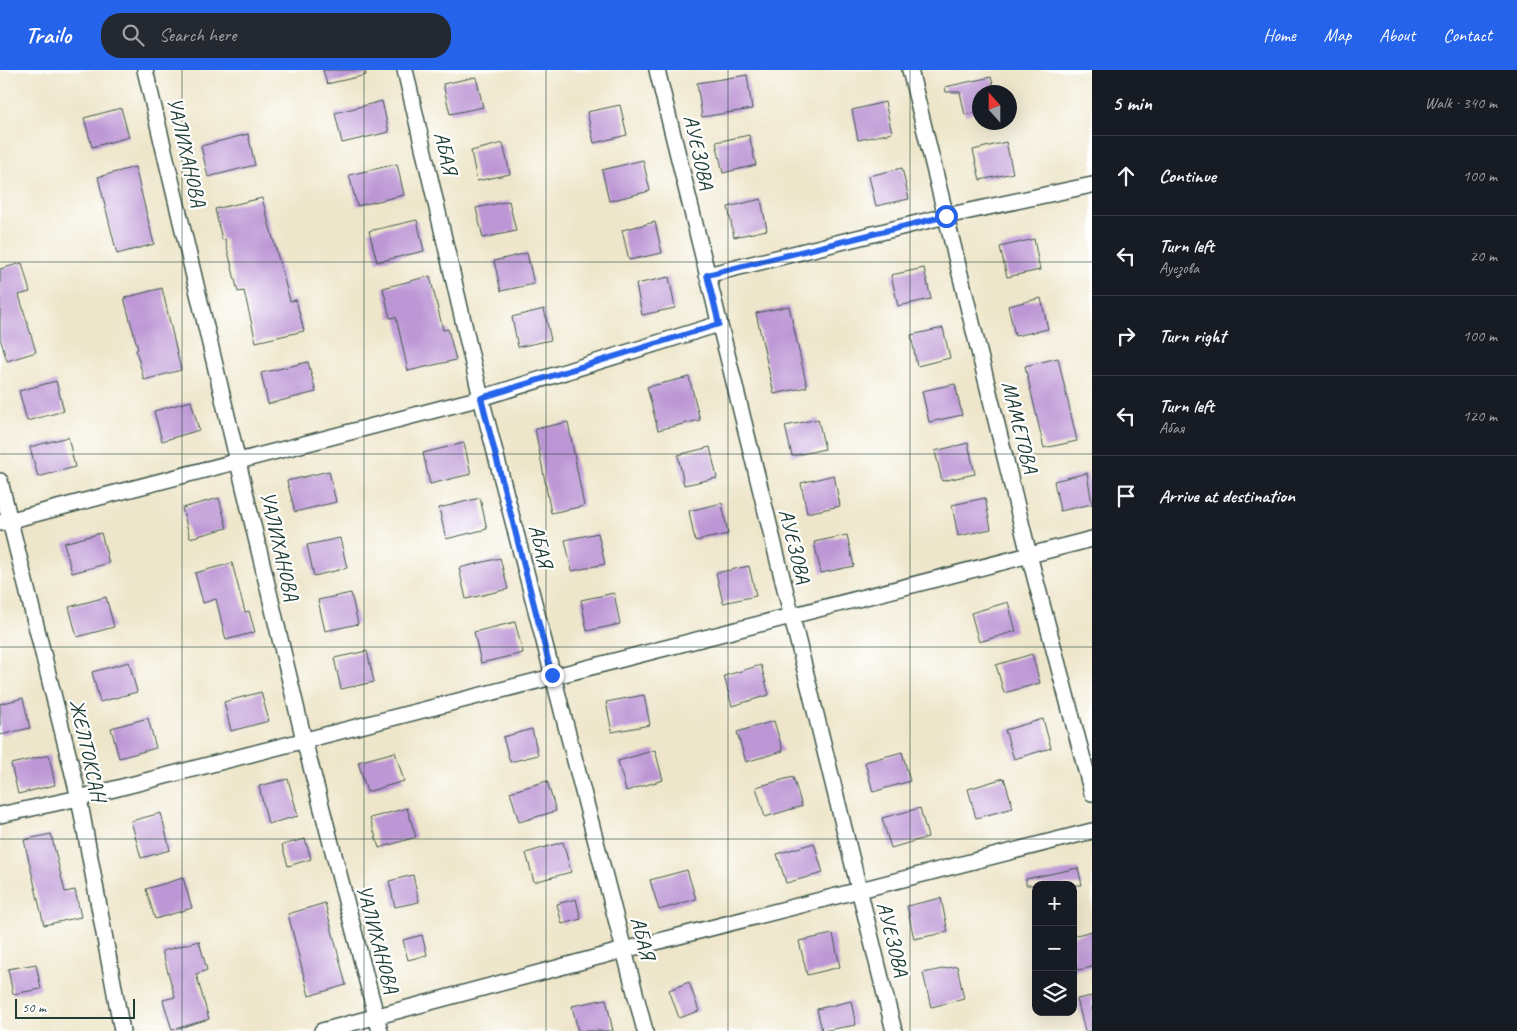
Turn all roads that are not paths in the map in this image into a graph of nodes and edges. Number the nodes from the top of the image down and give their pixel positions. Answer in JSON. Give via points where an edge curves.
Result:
{"nodes":[{"id":1,"x":145,"y":70,"type":"edge"},
{"id":2,"x":405,"y":70,"type":"edge"},
{"id":3,"x":658,"y":70,"type":"edge"},
{"id":4,"x":910,"y":70,"type":"edge"},
{"id":5,"x":1092,"y":185,"type":"edge"},
{"id":6,"x":946,"y":216,"type":"junction"},
{"id":7,"x":707,"y":275,"type":"junction"},
{"id":8,"x":719,"y":324,"type":"junction"},
{"id":9,"x":481,"y":398,"type":"junction"},
{"id":10,"x":238,"y":460,"type":"junction"},
{"id":11,"x":0,"y":481,"type":"edge"},
{"id":12,"x":5,"y":522,"type":"edge"},
{"id":13,"x":1092,"y":539,"type":"edge"},
{"id":14,"x":1029,"y":555,"type":"junction"},
{"id":15,"x":790,"y":615,"type":"junction"},
{"id":16,"x":552,"y":675,"type":"junction"},
{"id":17,"x":304,"y":740,"type":"junction"},
{"id":18,"x":1092,"y":793,"type":"edge"},
{"id":19,"x":78,"y":798,"type":"junction"},
{"id":20,"x":0,"y":815,"type":"edge"},
{"id":21,"x":1092,"y":831,"type":"edge"},
{"id":22,"x":859,"y":891,"type":"junction"},
{"id":23,"x":624,"y":950,"type":"junction"},
{"id":24,"x":378,"y":1024,"type":"edge"},
{"id":25,"x":122,"y":1031,"type":"edge"},
{"id":26,"x":322,"y":1031,"type":"edge"},
{"id":27,"x":645,"y":1031,"type":"edge"},
{"id":28,"x":894,"y":1031,"type":"edge"}],
"edges":[{"from":1,"to":10,"type":"street","name":"УАЛИХАНОВА"},
{"from":2,"to":9,"type":"street","name":"АБАЯ"},
{"from":3,"to":7,"type":"street","name":"АУЕЗОВА"},
{"from":4,"to":6,"type":"street","name":"МАМЕТОВА"},
{"from":5,"to":6,"type":"street"},
{"from":6,"to":7,"type":"street"},
{"from":6,"to":14,"type":"street","name":"МАМЕТОВА"},
{"from":7,"to":8,"type":"street","name":"АУЕЗОВА"},
{"from":8,"to":9,"type":"street"},
{"from":8,"to":15,"type":"street","name":"АУЕЗОВА"},
{"from":9,"to":10,"type":"street"},
{"from":9,"to":16,"type":"street","name":"АБАЯ"},
{"from":10,"to":12,"type":"street"},
{"from":10,"to":17,"type":"street","name":"УАЛИХАНОВА"},
{"from":11,"to":12,"type":"street","name":"ЖЕЛТОКСАН"},
{"from":12,"to":19,"type":"street","name":"ЖЕЛТОКСАН"},
{"from":13,"to":14,"type":"street"},
{"from":14,"to":15,"type":"street"},
{"from":14,"to":18,"type":"street","name":"МАМЕТОВА"},
{"from":15,"to":16,"type":"street"},
{"from":15,"to":22,"type":"street","name":"АУЕЗОВА"},
{"from":16,"to":17,"type":"street"},
{"from":16,"to":23,"type":"street","name":"АБАЯ"},
{"from":17,"to":19,"type":"street"},
{"from":17,"to":24,"type":"street","name":"УАЛИХАНОВА"},
{"from":19,"to":20,"type":"street"},
{"from":19,"to":25,"type":"street","name":"ЖЕЛТОКСАН"},
{"from":21,"to":22,"type":"street"},
{"from":22,"to":23,"type":"street"},
{"from":22,"to":28,"type":"street","name":"АУЕЗОВА"},
{"from":23,"to":24,"type":"street"},
{"from":23,"to":27,"type":"street","name":"АБАЯ"},
{"from":24,"to":26,"type":"street"}]}
